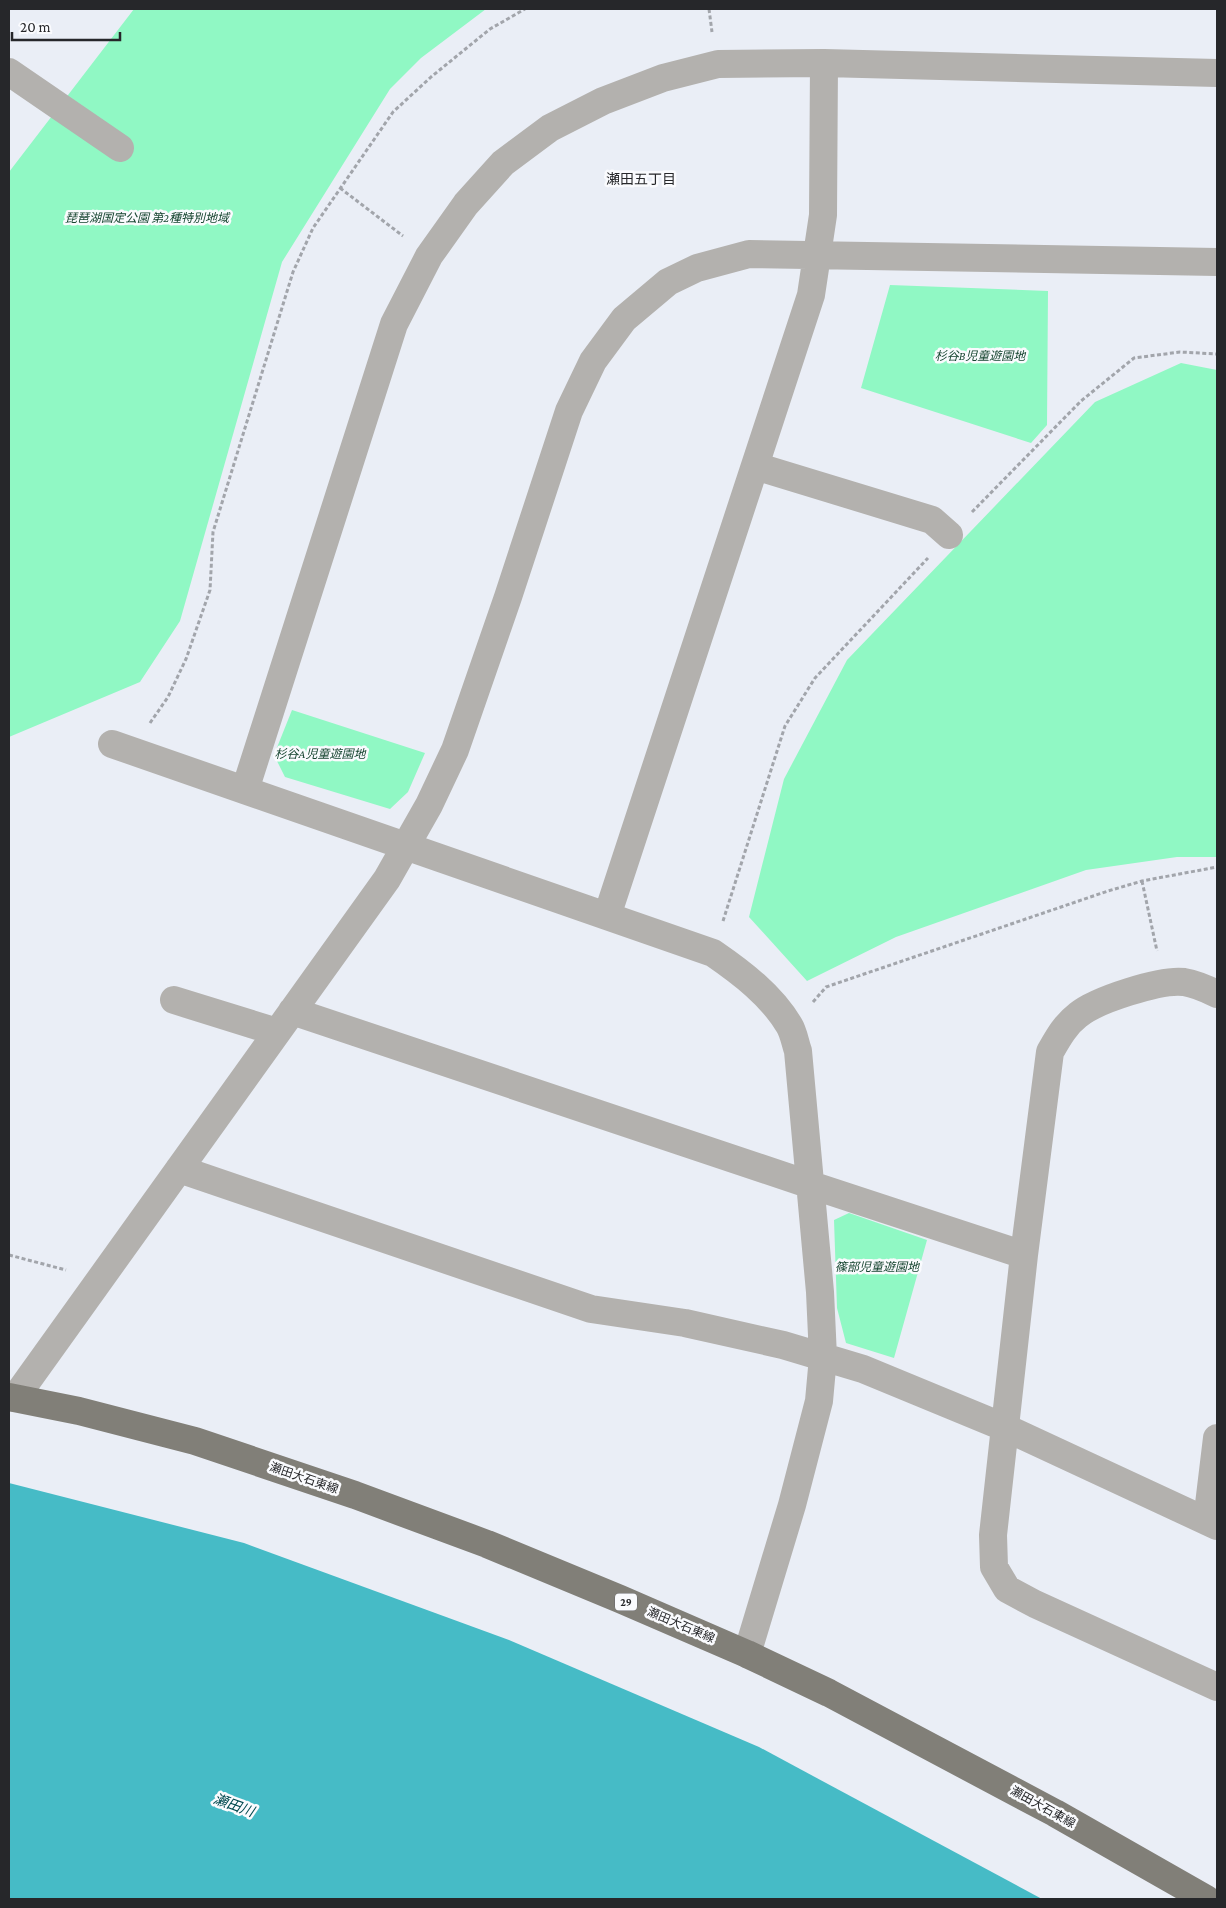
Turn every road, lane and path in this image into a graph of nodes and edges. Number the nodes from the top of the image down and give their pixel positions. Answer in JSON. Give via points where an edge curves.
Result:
{"nodes":[{"id":1,"x":525,"y":9,"type":"edge"},
{"id":2,"x":824,"y":63,"type":"junction"},
{"id":3,"x":9,"y":72,"type":"edge"},
{"id":4,"x":1217,"y":72,"type":"edge"},
{"id":5,"x":120,"y":148,"type":"dead end"},
{"id":6,"x":340,"y":188,"type":"junction"},
{"id":7,"x":817,"y":255,"type":"junction"},
{"id":8,"x":429,"y":256,"type":"junction"},
{"id":9,"x":1217,"y":262,"type":"edge"},
{"id":10,"x":1217,"y":354,"type":"edge"},
{"id":11,"x":755,"y":466,"type":"junction"},
{"id":12,"x":949,"y":535,"type":"junction"},
{"id":13,"x":121,"y":747,"type":"joint"},
{"id":14,"x":245,"y":790,"type":"junction"},
{"id":15,"x":407,"y":846,"type":"junction"},
{"id":16,"x":1217,"y":867,"type":"edge"},
{"id":17,"x":1142,"y":881,"type":"junction"},
{"id":18,"x":607,"y":916,"type":"junction"},
{"id":19,"x":713,"y":953,"type":"junction"},
{"id":20,"x":1164,"y":982,"type":"junction"},
{"id":21,"x":1217,"y":994,"type":"edge"},
{"id":22,"x":174,"y":1000,"type":"dead end"},
{"id":23,"x":284,"y":1022,"type":"junction"},
{"id":24,"x":790,"y":1026,"type":"junction"},
{"id":25,"x":179,"y":1169,"type":"junction"},
{"id":26,"x":810,"y":1185,"type":"junction"},
{"id":27,"x":9,"y":1255,"type":"edge"},
{"id":28,"x":1024,"y":1255,"type":"junction"},
{"id":29,"x":101,"y":1279,"type":"junction"},
{"id":30,"x":823,"y":1357,"type":"junction"},
{"id":31,"x":12,"y":1398,"type":"edge"},
{"id":32,"x":1006,"y":1428,"type":"junction"},
{"id":33,"x":1217,"y":1438,"type":"edge"},
{"id":34,"x":1212,"y":1524,"type":"edge"},
{"id":35,"x":747,"y":1654,"type":"junction"},
{"id":36,"x":1217,"y":1686,"type":"edge"},
{"id":37,"x":1206,"y":1899,"type":"edge"}],
"edges":[{"from":1,"to":6,"type":"path","via":[[490,29],[431,76],[393,112]]},
{"from":2,"to":4,"type":"street"},
{"from":2,"to":7,"type":"street","via":[[823,216]]},
{"from":2,"to":8,"type":"street","via":[[718,64],[663,78],[603,100],[550,128],[503,163],[466,204]]},
{"from":3,"to":5,"type":"street"},
{"from":6,"to":8,"type":"path"},
{"from":6,"to":13,"type":"path","via":[[313,228],[293,272],[213,532],[210,590],[186,659],[168,697]]},
{"from":7,"to":9,"type":"street"},
{"from":7,"to":11,"type":"street","via":[[811,295]]},
{"from":7,"to":15,"type":"street","via":[[749,254],[697,268],[668,282],[624,319],[593,361],[569,411],[455,750]]},
{"from":8,"to":14,"type":"street","via":[[394,324]]},
{"from":10,"to":12,"type":"path","via":[[1180,352],[1134,358],[1081,401]]},
{"from":11,"to":12,"type":"street","via":[[932,520]]},
{"from":11,"to":18,"type":"street"},
{"from":12,"to":19,"type":"path","via":[[815,678],[785,726]]},
{"from":13,"to":14,"type":"street"},
{"from":14,"to":15,"type":"street"},
{"from":15,"to":18,"type":"street"},
{"from":15,"to":23,"type":"street","via":[[387,879]]},
{"from":16,"to":17,"type":"path"},
{"from":17,"to":20,"type":"path"},
{"from":17,"to":24,"type":"path","via":[[826,988]]},
{"from":18,"to":19,"type":"street"},
{"from":19,"to":24,"type":"street","via":[[762,991]]},
{"from":20,"to":21,"type":"street","via":[[1184,982]]},
{"from":20,"to":28,"type":"street","via":[[1099,1002],[1078,1015],[1061,1032],[1050,1052]]},
{"from":22,"to":23,"type":"street"},
{"from":23,"to":25,"type":"street"},
{"from":23,"to":26,"type":"street"},
{"from":24,"to":26,"type":"street","via":[[798,1051]]},
{"from":25,"to":29,"type":"street"},
{"from":25,"to":30,"type":"street","via":[[591,1309],[685,1323]]},
{"from":26,"to":28,"type":"street"},
{"from":26,"to":30,"type":"street"},
{"from":27,"to":29,"type":"path"},
{"from":28,"to":32,"type":"street"},
{"from":29,"to":31,"type":"street"},
{"from":30,"to":32,"type":"street","via":[[863,1369]]},
{"from":30,"to":35,"type":"street","via":[[819,1401]]},
{"from":31,"to":35,"type":"main road","name":"瀬田大石東線","number":"29","via":[[80,1411],[195,1441],[355,1495],[496,1548]]},
{"from":32,"to":34,"type":"street"},
{"from":32,"to":36,"type":"street","via":[[992,1535],[994,1567],[1007,1589]]},
{"from":33,"to":34,"type":"street"},
{"from":35,"to":37,"type":"main road","name":"瀬田大石東線","number":"29","via":[[829,1693],[1055,1813]]}]}
